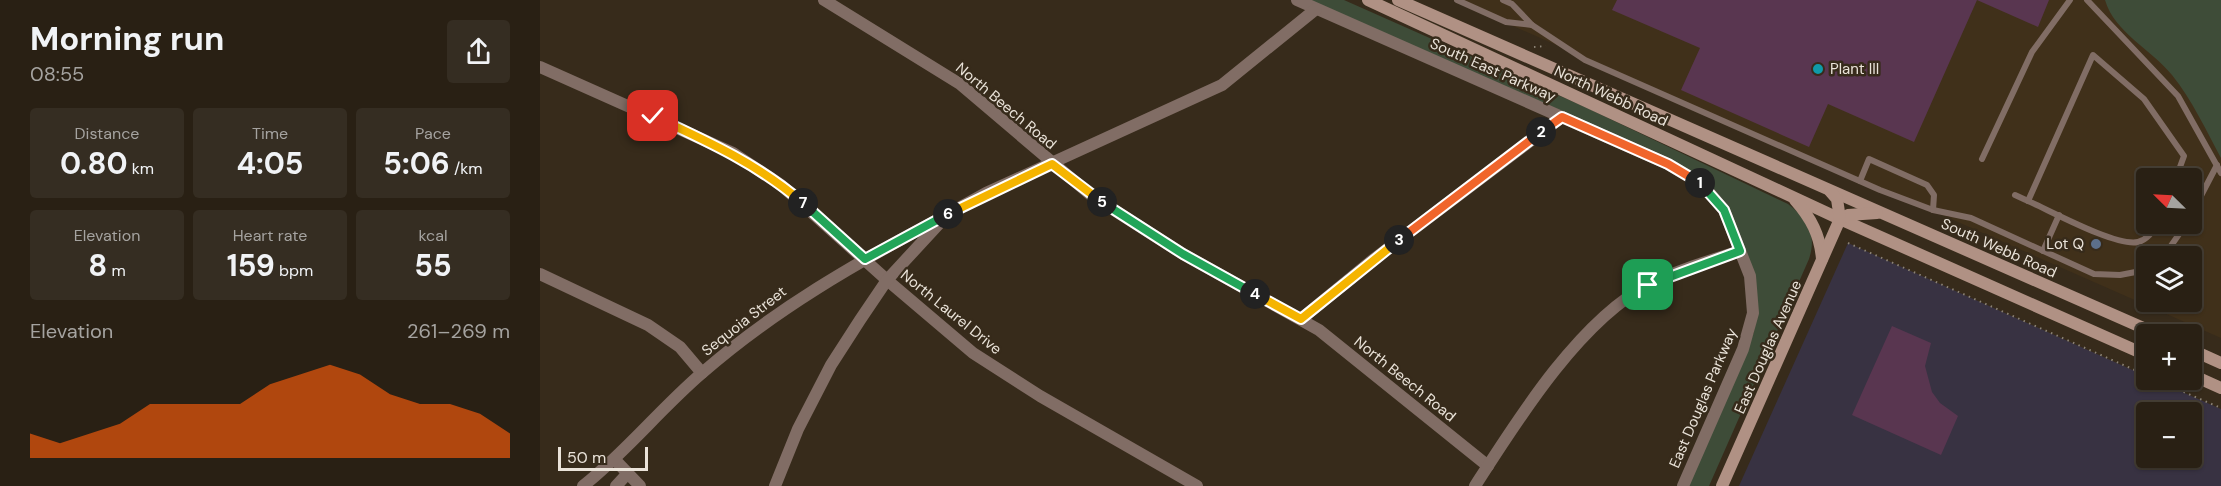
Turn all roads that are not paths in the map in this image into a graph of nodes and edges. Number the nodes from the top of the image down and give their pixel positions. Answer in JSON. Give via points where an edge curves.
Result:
{"nodes":[{"id":1,"x":824,"y":0,"type":"edge"},
{"id":2,"x":1297,"y":0,"type":"edge"},
{"id":3,"x":1368,"y":0,"type":"edge"},
{"id":4,"x":1398,"y":0,"type":"edge"},
{"id":5,"x":1457,"y":0,"type":"edge"},
{"id":6,"x":1503,"y":0,"type":"edge"},
{"id":7,"x":2070,"y":0,"type":"edge"},
{"id":8,"x":2087,"y":0,"type":"edge"},
{"id":9,"x":1473,"y":3,"type":"edge"},
{"id":10,"x":1316,"y":9,"type":"junction"},
{"id":11,"x":1532,"y":25,"type":"junction"},
{"id":12,"x":540,"y":67,"type":"edge"},
{"id":13,"x":1562,"y":117,"type":"junction"},
{"id":14,"x":1982,"y":159,"type":"dead end"},
{"id":15,"x":1052,"y":164,"type":"junction"},
{"id":16,"x":2217,"y":165,"type":"junction"},
{"id":17,"x":2180,"y":168,"type":"edge"},
{"id":18,"x":2221,"y":173,"type":"edge"},
{"id":19,"x":1860,"y":181,"type":"junction"},
{"id":20,"x":1829,"y":190,"type":"junction"},
{"id":21,"x":2202,"y":194,"type":"edge"},
{"id":22,"x":2015,"y":195,"type":"dead end"},
{"id":23,"x":1792,"y":197,"type":"junction"},
{"id":24,"x":2028,"y":201,"type":"junction"},
{"id":25,"x":1933,"y":210,"type":"junction"},
{"id":26,"x":1881,"y":213,"type":"junction"},
{"id":27,"x":948,"y":214,"type":"junction"},
{"id":28,"x":2059,"y":215,"type":"junction"},
{"id":29,"x":1840,"y":219,"type":"junction"},
{"id":30,"x":2151,"y":234,"type":"edge"},
{"id":31,"x":1740,"y":251,"type":"junction"},
{"id":32,"x":2043,"y":251,"type":"junction"},
{"id":33,"x":865,"y":259,"type":"junction"},
{"id":34,"x":1822,"y":262,"type":"junction"},
{"id":35,"x":2136,"y":272,"type":"edge"},
{"id":36,"x":540,"y":274,"type":"edge"},
{"id":37,"x":887,"y":280,"type":"junction"},
{"id":38,"x":1301,"y":319,"type":"junction"},
{"id":39,"x":2136,"y":325,"type":"edge"},
{"id":40,"x":2136,"y":351,"type":"edge"},
{"id":41,"x":2202,"y":354,"type":"edge"},
{"id":42,"x":2221,"y":363,"type":"edge"},
{"id":43,"x":702,"y":373,"type":"junction"},
{"id":44,"x":2202,"y":379,"type":"edge"},
{"id":45,"x":2221,"y":388,"type":"edge"},
{"id":46,"x":615,"y":460,"type":"junction"},
{"id":47,"x":1488,"y":466,"type":"junction"},
{"id":48,"x":628,"y":473,"type":"junction"},
{"id":49,"x":583,"y":486,"type":"edge"},
{"id":50,"x":616,"y":486,"type":"edge"},
{"id":51,"x":640,"y":486,"type":"edge"},
{"id":52,"x":775,"y":486,"type":"edge"},
{"id":53,"x":1197,"y":486,"type":"edge"},
{"id":54,"x":1475,"y":486,"type":"edge"},
{"id":55,"x":1683,"y":486,"type":"edge"},
{"id":56,"x":1722,"y":486,"type":"edge"}],
"edges":[{"from":1,"to":15,"type":"street","name":"North Beech Road","via":[[960,84]]},
{"from":2,"to":10,"type":"street","name":"South East Parkway"},
{"from":3,"to":23,"type":"main road","name":"North Webb Road"},
{"from":4,"to":20,"type":"main road","name":"North Webb Road"},
{"from":5,"to":9,"type":"lane"},
{"from":6,"to":11,"type":"lane"},
{"from":7,"to":14,"type":"lane","via":[[2032,52]]},
{"from":8,"to":16,"type":"lane","via":[[2178,96]]},
{"from":9,"to":11,"type":"lane","via":[[1506,22]]},
{"from":10,"to":13,"type":"street","name":"South East Parkway"},
{"from":10,"to":15,"type":"street","name":"Sequoia Street","via":[[1222,85]]},
{"from":11,"to":19,"type":"lane","via":[[1585,60]]},
{"from":12,"to":33,"type":"street","name":"North Laurel Drive","via":[[733,153],[781,185]]},
{"from":13,"to":31,"type":"street","name":"South East Parkway","via":[[1668,164],[1703,185],[1724,210]]},
{"from":13,"to":38,"type":"street"},
{"from":15,"to":27,"type":"street","name":"Sequoia Street"},
{"from":15,"to":38,"type":"street","name":"North Beech Road","via":[[1092,196],[1183,254]]},
{"from":16,"to":18,"type":"lane"},
{"from":16,"to":21,"type":"lane"},
{"from":17,"to":24,"type":"lane","via":[[2184,156],[2144,99],[2092,55]]},
{"from":19,"to":25,"type":"lane"},
{"from":19,"to":25,"type":"lane","via":[[1869,159],[1927,185],[1934,195]]},
{"from":20,"to":26,"type":"main road","name":"South Webb Road"},
{"from":20,"to":29,"type":"main road","via":[[1837,199]]},
{"from":22,"to":24,"type":"lane"},
{"from":23,"to":29,"type":"main road","name":"North Webb Road"},
{"from":23,"to":34,"type":"main road","via":[[1812,221]]},
{"from":24,"to":28,"type":"lane"},
{"from":25,"to":32,"type":"lane","via":[[1971,218]]},
{"from":26,"to":29,"type":"main road"},
{"from":26,"to":39,"type":"main road","name":"South Webb Road"},
{"from":27,"to":33,"type":"street","name":"Sequoia Street"},
{"from":27,"to":37,"type":"street","name":"Sequoia Street"},
{"from":28,"to":30,"type":"lane","via":[[2120,242],[2139,242]]},
{"from":28,"to":32,"type":"lane"},
{"from":29,"to":34,"type":"main road","name":"East Douglas Avenue"},
{"from":29,"to":40,"type":"main road"},
{"from":31,"to":47,"type":"street","via":[[1648,285],[1607,315],[1573,348]]},
{"from":31,"to":55,"type":"street","name":"East Douglas Parkway","via":[[1750,276],[1753,313],[1743,348]]},
{"from":32,"to":35,"type":"lane","via":[[2094,274]]},
{"from":33,"to":37,"type":"street","name":"North Laurel Drive"},
{"from":33,"to":43,"type":"street","name":"Sequoia Street","via":[[803,295]]},
{"from":34,"to":56,"type":"main road","name":"East Douglas Avenue"},
{"from":36,"to":43,"type":"street","via":[[648,325],[680,347]]},
{"from":37,"to":52,"type":"street","name":"Sequoia Street","via":[[831,365],[798,429]]},
{"from":37,"to":53,"type":"street","name":"North Laurel Drive","via":[[973,353]]},
{"from":38,"to":47,"type":"street","name":"North Beech Road","via":[[1384,380]]},
{"from":41,"to":42,"type":"main road"},
{"from":43,"to":46,"type":"street","name":"Sequoia Street"},
{"from":44,"to":45,"type":"main road"},
{"from":46,"to":48,"type":"street"},
{"from":46,"to":49,"type":"street","name":"Sequoia Street"},
{"from":47,"to":54,"type":"street"},
{"from":48,"to":50,"type":"street"},
{"from":48,"to":51,"type":"street"}]}
